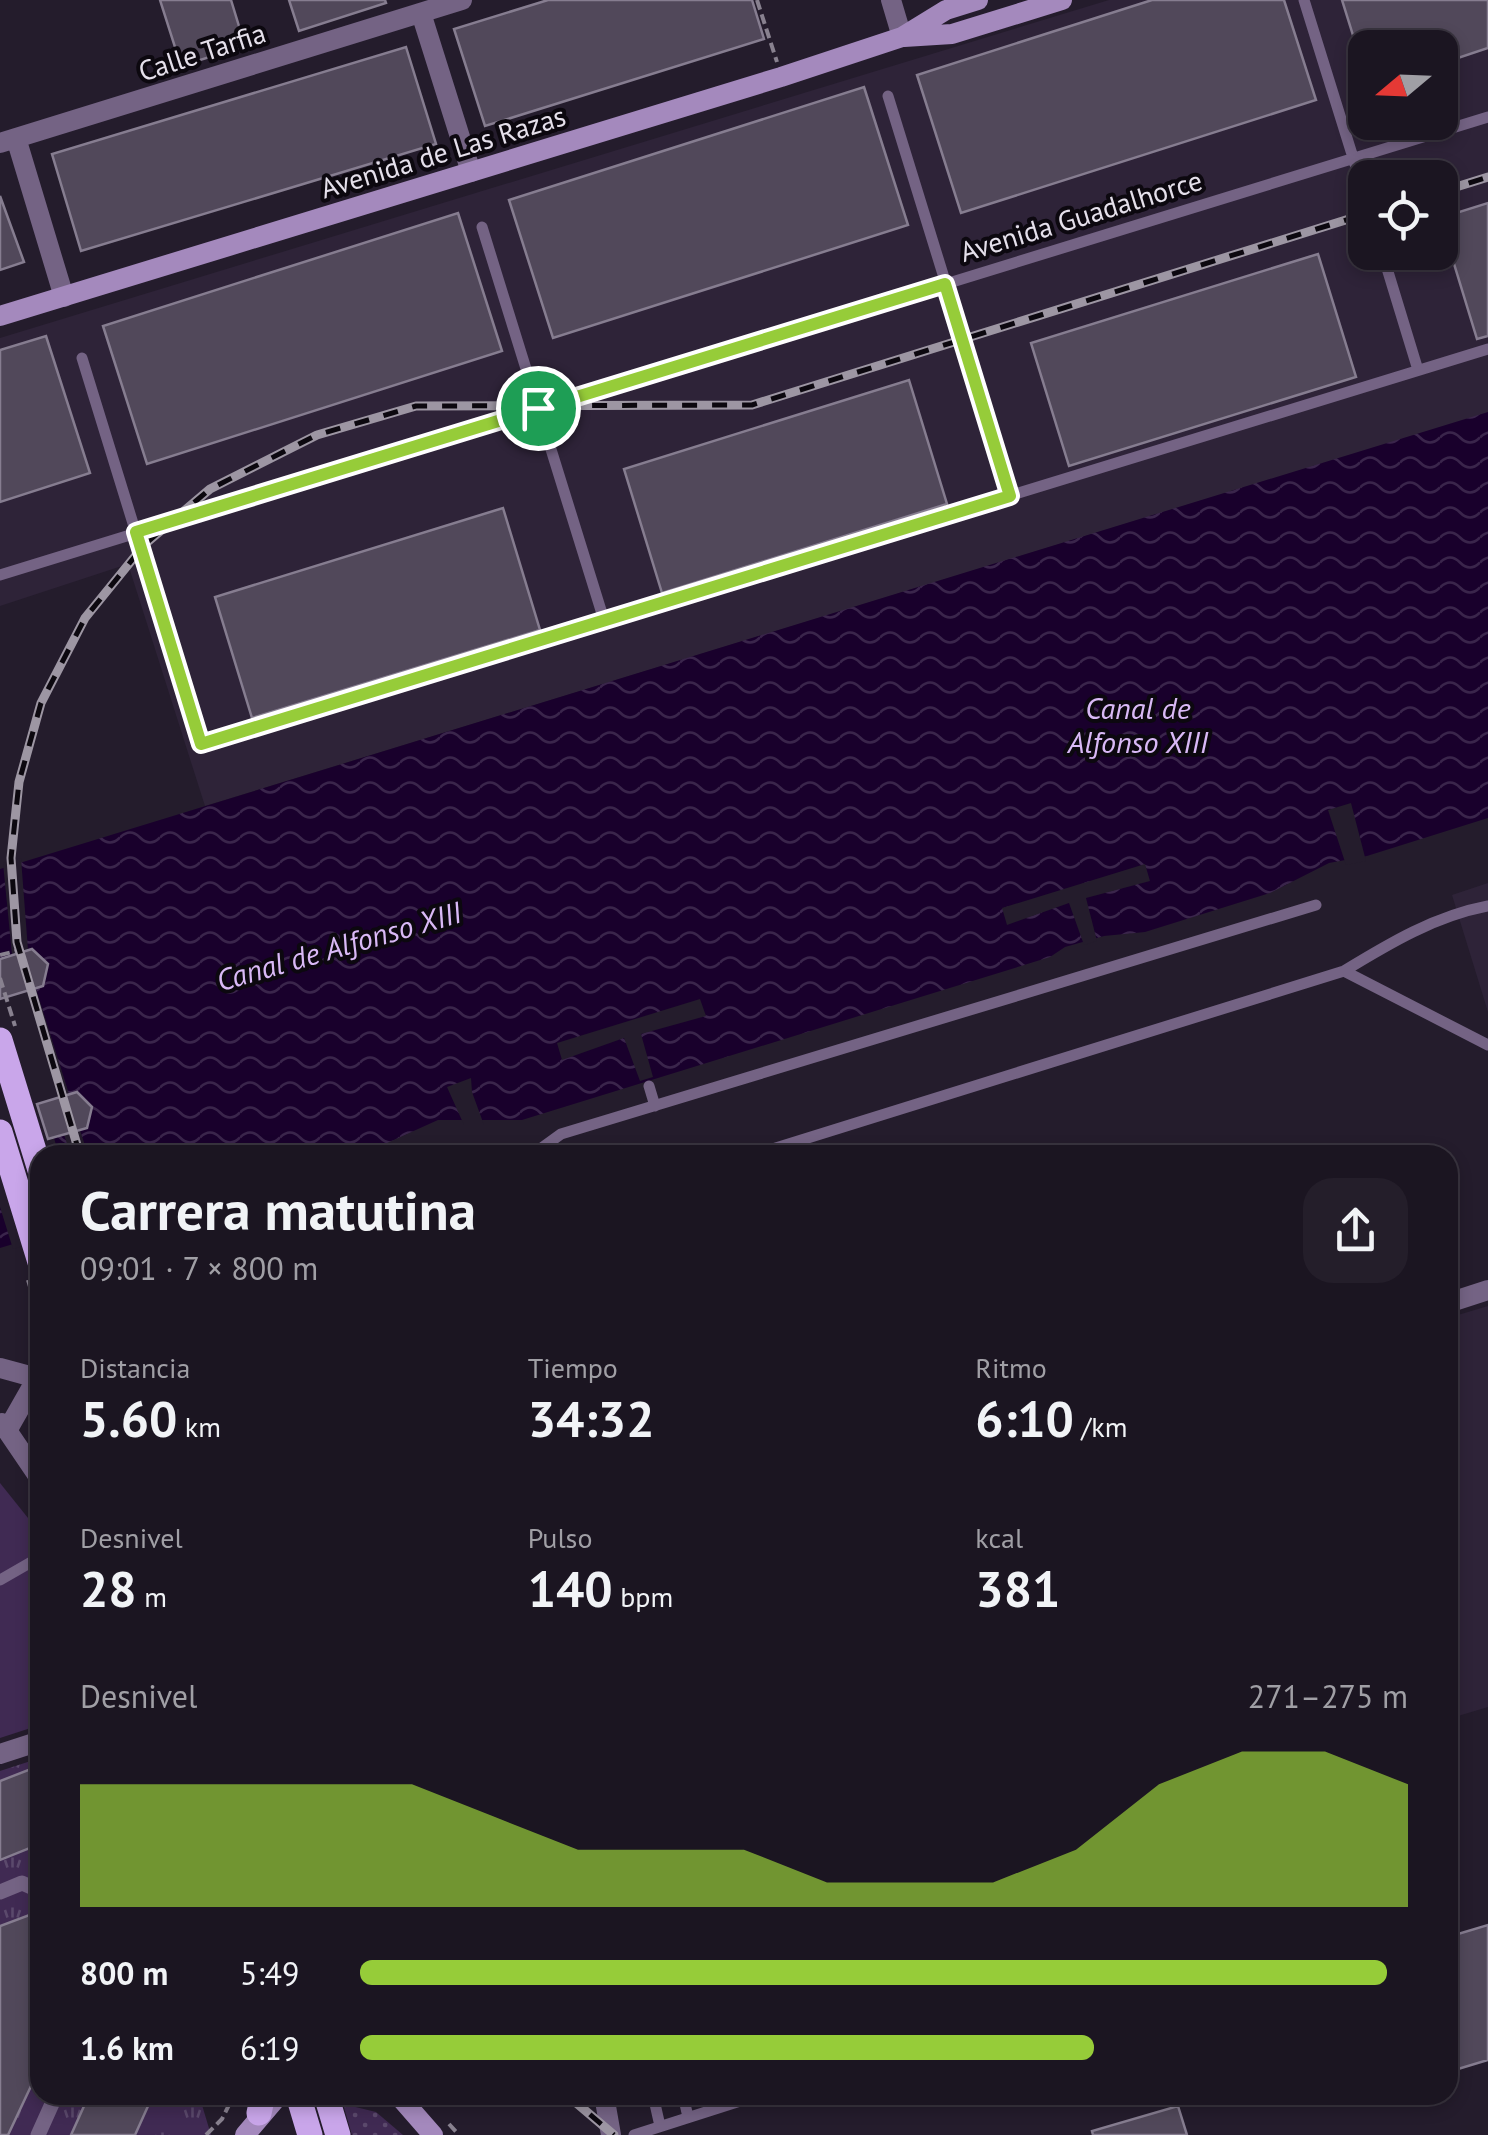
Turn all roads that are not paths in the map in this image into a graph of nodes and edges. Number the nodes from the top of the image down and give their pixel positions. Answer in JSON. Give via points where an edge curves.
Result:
{"nodes":[{"id":1,"x":462,"y":0,"type":"edge"},
{"id":2,"x":890,"y":0,"type":"edge"},
{"id":3,"x":978,"y":0,"type":"edge"},
{"id":4,"x":1062,"y":0,"type":"edge"},
{"id":5,"x":1304,"y":0,"type":"edge"},
{"id":6,"x":421,"y":13,"type":"junction"},
{"id":7,"x":902,"y":38,"type":"junction"},
{"id":8,"x":888,"y":96,"type":"dead end"},
{"id":9,"x":1488,"y":117,"type":"edge"},
{"id":10,"x":8,"y":141,"type":"edge"},
{"id":11,"x":1353,"y":159,"type":"junction"},
{"id":12,"x":471,"y":172,"type":"junction"},
{"id":13,"x":482,"y":226,"type":"dead end"},
{"id":14,"x":1387,"y":270,"type":"edge"},
{"id":15,"x":945,"y":284,"type":"junction"},
{"id":16,"x":64,"y":297,"type":"junction"},
{"id":17,"x":0,"y":316,"type":"edge"},
{"id":18,"x":1488,"y":349,"type":"edge"},
{"id":19,"x":82,"y":358,"type":"dead end"},
{"id":20,"x":1418,"y":370,"type":"junction"},
{"id":21,"x":538,"y":408,"type":"junction"},
{"id":22,"x":1010,"y":496,"type":"junction"},
{"id":23,"x":136,"y":532,"type":"junction"},
{"id":24,"x":0,"y":575,"type":"edge"},
{"id":25,"x":604,"y":620,"type":"junction"},
{"id":26,"x":1316,"y":905,"type":"dead end"},
{"id":27,"x":1488,"y":906,"type":"edge"},
{"id":28,"x":1344,"y":971,"type":"junction"},
{"id":29,"x":0,"y":1040,"type":"edge"},
{"id":30,"x":1488,"y":1045,"type":"edge"},
{"id":31,"x":649,"y":1086,"type":"dead end"},
{"id":32,"x":655,"y":1106,"type":"junction"},
{"id":33,"x":0,"y":1132,"type":"edge"},
{"id":34,"x":32,"y":1145,"type":"edge"},
{"id":35,"x":546,"y":1145,"type":"edge"},
{"id":36,"x":784,"y":1145,"type":"edge"},
{"id":37,"x":30,"y":1230,"type":"edge"},
{"id":38,"x":1488,"y":1290,"type":"edge"},
{"id":39,"x":1458,"y":1300,"type":"edge"},
{"id":40,"x":0,"y":1368,"type":"edge"},
{"id":41,"x":30,"y":1376,"type":"edge"},
{"id":42,"x":30,"y":1388,"type":"edge"},
{"id":43,"x":4,"y":1425,"type":"edge"},
{"id":44,"x":30,"y":1464,"type":"edge"},
{"id":45,"x":30,"y":1562,"type":"edge"},
{"id":46,"x":0,"y":1580,"type":"edge"},
{"id":47,"x":30,"y":1744,"type":"edge"},
{"id":48,"x":0,"y":1754,"type":"edge"},
{"id":49,"x":30,"y":1887,"type":"edge"},
{"id":50,"x":0,"y":1892,"type":"edge"},
{"id":51,"x":52,"y":2105,"type":"edge"},
{"id":52,"x":269,"y":2105,"type":"edge"},
{"id":53,"x":301,"y":2105,"type":"edge"},
{"id":54,"x":329,"y":2105,"type":"edge"},
{"id":55,"x":408,"y":2105,"type":"edge"},
{"id":56,"x":606,"y":2105,"type":"edge"},
{"id":57,"x":655,"y":2105,"type":"edge"},
{"id":58,"x":685,"y":2105,"type":"edge"},
{"id":59,"x":727,"y":2105,"type":"edge"},
{"id":60,"x":688,"y":2117,"type":"junction"},
{"id":61,"x":251,"y":2123,"type":"edge"},
{"id":62,"x":660,"y":2126,"type":"junction"},
{"id":63,"x":433,"y":2130,"type":"edge"},
{"id":64,"x":38,"y":2135,"type":"edge"},
{"id":65,"x":310,"y":2135,"type":"edge"},
{"id":66,"x":338,"y":2135,"type":"edge"},
{"id":67,"x":611,"y":2135,"type":"edge"},
{"id":68,"x":634,"y":2135,"type":"edge"}],
"edges":[{"from":1,"to":6,"type":"street","name":"Calle Tarfia"},
{"from":2,"to":7,"type":"street"},
{"from":3,"to":7,"type":"main road","name":"Avenida de Las Razas","via":[[946,10]]},
{"from":4,"to":7,"type":"main road","name":"Avenida de Las Razas","via":[[952,34]]},
{"from":5,"to":11,"type":"lane"},
{"from":6,"to":10,"type":"street","name":"Calle Tarfia"},
{"from":6,"to":12,"type":"street"},
{"from":7,"to":12,"type":"main road","name":"Avenida de Las Razas"},
{"from":8,"to":15,"type":"lane"},
{"from":9,"to":11,"type":"lane","name":"Avenida Guadalhorce"},
{"from":10,"to":16,"type":"street"},
{"from":11,"to":15,"type":"lane","name":"Avenida Guadalhorce"},
{"from":12,"to":16,"type":"main road","name":"Avenida de Las Razas"},
{"from":13,"to":21,"type":"lane"},
{"from":14,"to":20,"type":"lane"},
{"from":15,"to":21,"type":"lane","name":"Avenida Guadalhorce"},
{"from":15,"to":22,"type":"lane"},
{"from":16,"to":17,"type":"main road","name":"Avenida de Las Razas"},
{"from":18,"to":20,"type":"lane"},
{"from":19,"to":23,"type":"lane"},
{"from":20,"to":22,"type":"lane"},
{"from":21,"to":23,"type":"lane","name":"Avenida Guadalhorce"},
{"from":21,"to":25,"type":"lane"},
{"from":22,"to":25,"type":"lane"},
{"from":23,"to":24,"type":"lane","name":"Avenida Guadalhorce"},
{"from":23,"to":25,"type":"lane","via":[[201,744]]},
{"from":26,"to":32,"type":"lane"},
{"from":27,"to":28,"type":"lane","via":[[1458,912]]},
{"from":28,"to":30,"type":"lane"},
{"from":28,"to":36,"type":"lane"},
{"from":29,"to":34,"type":"main road"},
{"from":31,"to":32,"type":"lane"},
{"from":32,"to":35,"type":"lane","via":[[561,1134]]},
{"from":33,"to":37,"type":"main road"},
{"from":38,"to":39,"type":"street"},
{"from":40,"to":41,"type":"street"},
{"from":42,"to":43,"type":"street"},
{"from":43,"to":44,"type":"street"},
{"from":45,"to":46,"type":"lane"},
{"from":47,"to":48,"type":"street"},
{"from":49,"to":50,"type":"street"},
{"from":51,"to":64,"type":"street"},
{"from":52,"to":61,"type":"main road"},
{"from":53,"to":65,"type":"main road"},
{"from":54,"to":66,"type":"main road"},
{"from":55,"to":63,"type":"main road"},
{"from":56,"to":67,"type":"street"},
{"from":57,"to":62,"type":"lane"},
{"from":58,"to":60,"type":"lane"},
{"from":59,"to":60,"type":"lane"},
{"from":60,"to":62,"type":"lane"},
{"from":62,"to":68,"type":"lane"}]}
